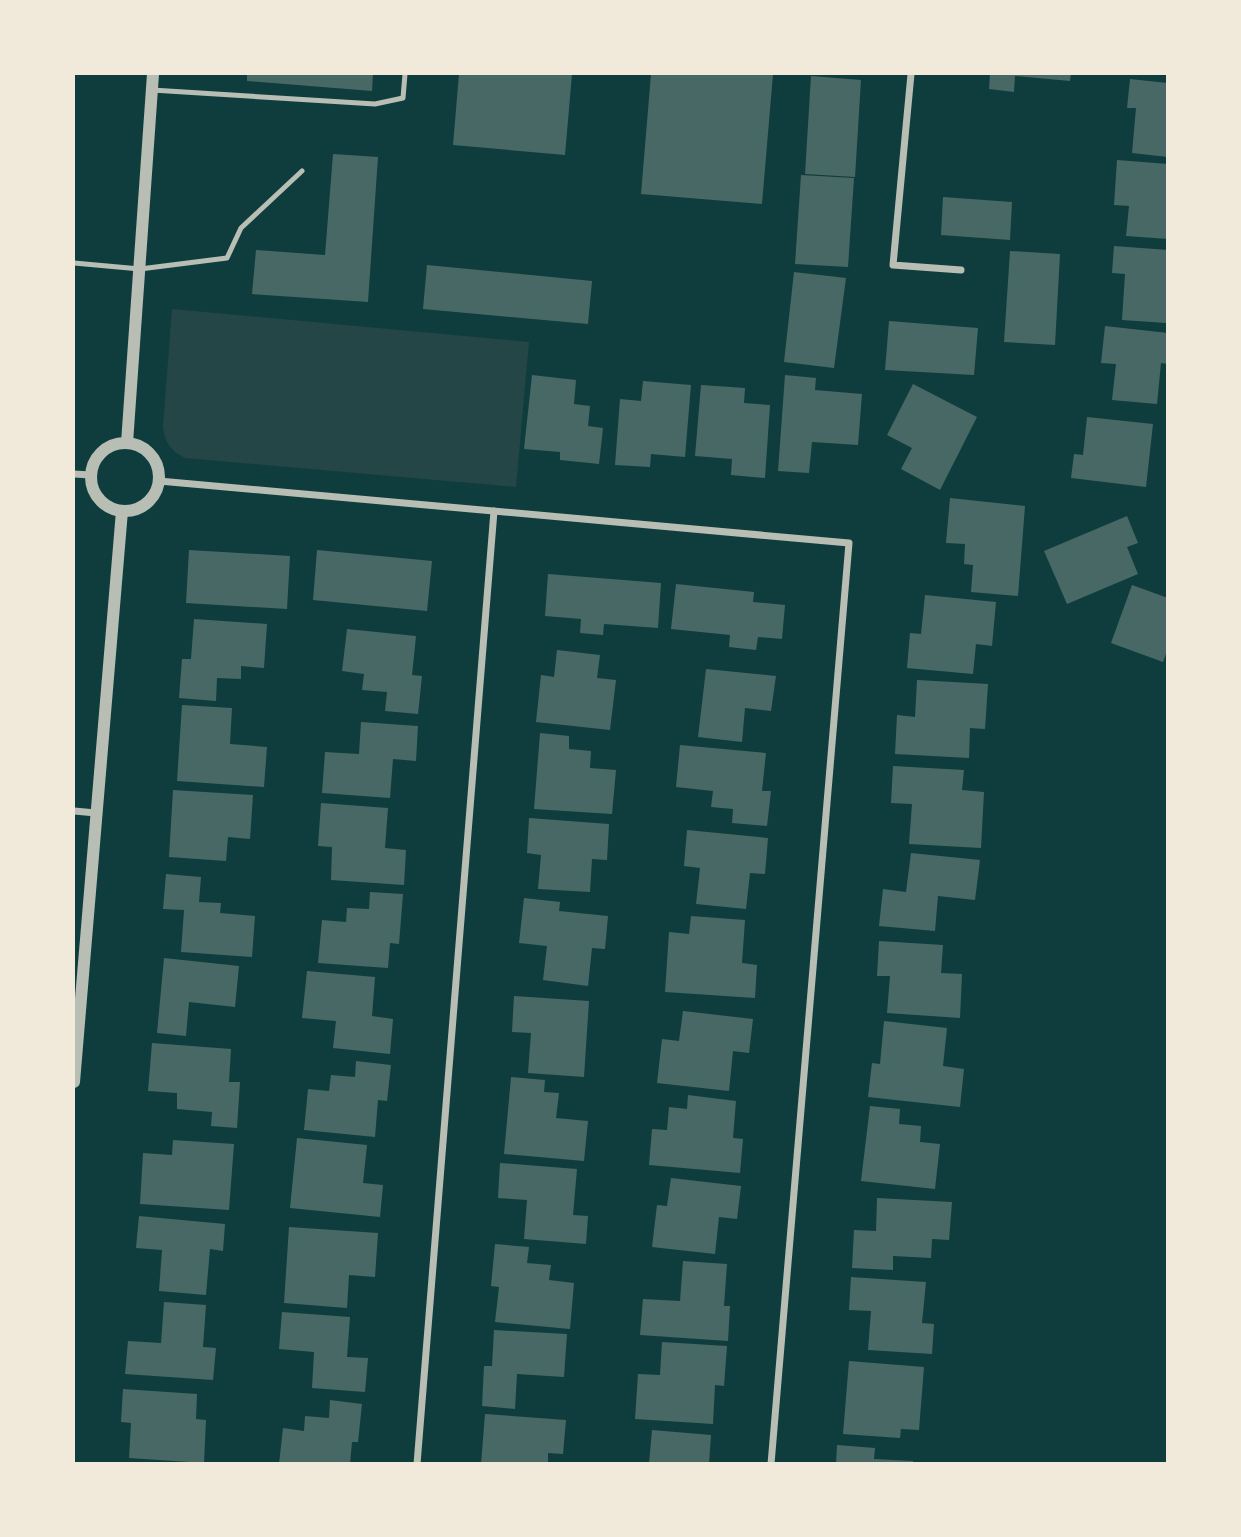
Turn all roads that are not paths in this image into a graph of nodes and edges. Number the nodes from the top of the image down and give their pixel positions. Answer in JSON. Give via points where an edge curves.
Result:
{"nodes":[{"id":1,"x":153,"y":74,"type":"edge"},
{"id":2,"x":405,"y":74,"type":"edge"},
{"id":3,"x":911,"y":74,"type":"edge"},
{"id":4,"x":152,"y":90,"type":"junction"},
{"id":5,"x":302,"y":172,"type":"dead end"},
{"id":6,"x":74,"y":263,"type":"edge"},
{"id":7,"x":140,"y":269,"type":"junction"},
{"id":8,"x":961,"y":270,"type":"dead end"},
{"id":9,"x":128,"y":443,"type":"junction"},
{"id":10,"x":74,"y":474,"type":"edge"},
{"id":11,"x":92,"y":475,"type":"junction"},
{"id":12,"x":159,"y":481,"type":"junction"},
{"id":13,"x":122,"y":511,"type":"junction"},
{"id":14,"x":494,"y":511,"type":"junction"},
{"id":15,"x":74,"y":811,"type":"edge"},
{"id":16,"x":96,"y":813,"type":"junction"},
{"id":17,"x":74,"y":1082,"type":"edge"},
{"id":18,"x":417,"y":1464,"type":"edge"},
{"id":19,"x":771,"y":1464,"type":"edge"}],
"edges":[{"from":1,"to":4,"type":"street"},
{"from":2,"to":4,"type":"lane","via":[[403,98],[375,104]]},
{"from":3,"to":8,"type":"street","via":[[893,265]]},
{"from":4,"to":7,"type":"street"},
{"from":5,"to":7,"type":"lane","via":[[241,228],[227,258]]},
{"from":6,"to":7,"type":"lane"},
{"from":7,"to":9,"type":"street"},
{"from":9,"to":11,"type":"street","via":[[99,456]]},
{"from":9,"to":12,"type":"street","via":[[154,460]]},
{"from":10,"to":11,"type":"street"},
{"from":11,"to":13,"type":"street","via":[[96,495]]},
{"from":12,"to":13,"type":"street","via":[[142,507]]},
{"from":12,"to":14,"type":"street"},
{"from":13,"to":16,"type":"street"},
{"from":14,"to":18,"type":"street"},
{"from":14,"to":19,"type":"street","via":[[849,543]]},
{"from":15,"to":16,"type":"street"},
{"from":16,"to":17,"type":"street"}]}
